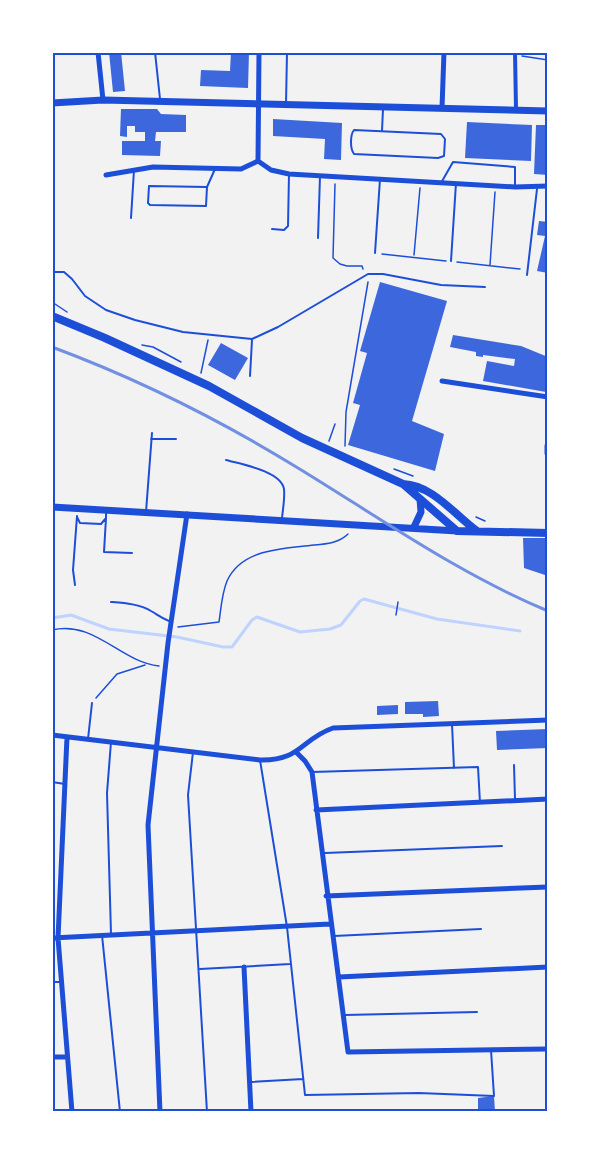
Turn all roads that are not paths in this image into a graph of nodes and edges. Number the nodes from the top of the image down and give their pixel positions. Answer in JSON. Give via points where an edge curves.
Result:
{"nodes":[{"id":1,"x":98,"y":52,"type":"edge"},
{"id":2,"x":155,"y":52,"type":"edge"},
{"id":3,"x":259,"y":52,"type":"edge"},
{"id":4,"x":287,"y":52,"type":"edge"},
{"id":5,"x":444,"y":52,"type":"edge"},
{"id":6,"x":515,"y":54,"type":"edge"},
{"id":7,"x":103,"y":100,"type":"junction"},
{"id":8,"x":161,"y":102,"type":"junction"},
{"id":9,"x":52,"y":103,"type":"edge"},
{"id":10,"x":286,"y":104,"type":"junction"},
{"id":11,"x":258,"y":105,"type":"junction"},
{"id":12,"x":383,"y":107,"type":"junction"},
{"id":13,"x":442,"y":108,"type":"junction"},
{"id":14,"x":516,"y":109,"type":"junction"},
{"id":15,"x":548,"y":111,"type":"edge"},
{"id":16,"x":382,"y":130,"type":"junction"},
{"id":17,"x":258,"y":160,"type":"junction"},
{"id":18,"x":215,"y":169,"type":"junction"},
{"id":19,"x":134,"y":170,"type":"junction"},
{"id":20,"x":289,"y":174,"type":"junction"},
{"id":21,"x":106,"y":175,"type":"dead end"},
{"id":22,"x":320,"y":176,"type":"junction"},
{"id":23,"x":380,"y":179,"type":"junction"},
{"id":24,"x":441,"y":183,"type":"junction"},
{"id":25,"x":456,"y":183,"type":"junction"},
{"id":26,"x":515,"y":186,"type":"junction"},
{"id":27,"x":537,"y":186,"type":"junction"},
{"id":28,"x":548,"y":186,"type":"edge"},
{"id":29,"x":207,"y":188,"type":"junction"},
{"id":30,"x":131,"y":218,"type":"dead end"},
{"id":31,"x":272,"y":229,"type":"dead end"},
{"id":32,"x":318,"y":238,"type":"dead end"},
{"id":33,"x":375,"y":253,"type":"dead end"},
{"id":34,"x":451,"y":261,"type":"dead end"},
{"id":35,"x":52,"y":272,"type":"edge"},
{"id":36,"x":527,"y":275,"type":"dead end"},
{"id":37,"x":485,"y":287,"type":"dead end"},
{"id":38,"x":52,"y":316,"type":"edge"},
{"id":39,"x":252,"y":339,"type":"junction"},
{"id":40,"x":250,"y":376,"type":"dead end"},
{"id":41,"x":442,"y":381,"type":"dead end"},
{"id":42,"x":548,"y":397,"type":"edge"},
{"id":43,"x":152,"y":433,"type":"dead end"},
{"id":44,"x":151,"y":439,"type":"junction"},
{"id":45,"x":176,"y":440,"type":"dead end"},
{"id":46,"x":548,"y":446,"type":"edge"},
{"id":47,"x":548,"y":453,"type":"edge"},
{"id":48,"x":226,"y":460,"type":"dead end"},
{"id":49,"x":403,"y":484,"type":"junction"},
{"id":50,"x":420,"y":498,"type":"junction"},
{"id":51,"x":52,"y":507,"type":"edge"},
{"id":52,"x":77,"y":512,"type":"junction"},
{"id":53,"x":146,"y":512,"type":"junction"},
{"id":54,"x":106,"y":514,"type":"junction"},
{"id":55,"x":187,"y":514,"type":"junction"},
{"id":56,"x":282,"y":520,"type":"junction"},
{"id":57,"x":412,"y":527,"type":"junction"},
{"id":58,"x":458,"y":531,"type":"junction"},
{"id":59,"x":477,"y":532,"type":"junction"},
{"id":60,"x":548,"y":533,"type":"edge"},
{"id":61,"x":132,"y":553,"type":"dead end"},
{"id":62,"x":75,"y":585,"type":"dead end"},
{"id":63,"x":111,"y":602,"type":"dead end"},
{"id":64,"x":171,"y":626,"type":"junction"},
{"id":65,"x":92,"y":703,"type":"road end"},
{"id":66,"x":548,"y":720,"type":"edge"},
{"id":67,"x":452,"y":724,"type":"junction"},
{"id":68,"x":52,"y":735,"type":"edge"},
{"id":69,"x":67,"y":737,"type":"junction"},
{"id":70,"x":88,"y":739,"type":"junction"},
{"id":71,"x":111,"y":742,"type":"junction"},
{"id":72,"x":156,"y":747,"type":"junction"},
{"id":73,"x":194,"y":751,"type":"junction"},
{"id":74,"x":296,"y":752,"type":"junction"},
{"id":75,"x":260,"y":760,"type":"junction"},
{"id":76,"x":514,"y":765,"type":"dead end"},
{"id":77,"x":454,"y":768,"type":"junction"},
{"id":78,"x":312,"y":772,"type":"junction"},
{"id":79,"x":52,"y":782,"type":"edge"},
{"id":80,"x":65,"y":784,"type":"junction"},
{"id":81,"x":548,"y":799,"type":"edge"},
{"id":82,"x":515,"y":801,"type":"junction"},
{"id":83,"x":480,"y":802,"type":"junction"},
{"id":84,"x":316,"y":810,"type":"junction"},
{"id":85,"x":502,"y":846,"type":"dead end"},
{"id":86,"x":322,"y":854,"type":"junction"},
{"id":87,"x":548,"y":887,"type":"edge"},
{"id":88,"x":326,"y":896,"type":"junction"},
{"id":89,"x":330,"y":924,"type":"junction"},
{"id":90,"x":287,"y":927,"type":"junction"},
{"id":91,"x":481,"y":929,"type":"dead end"},
{"id":92,"x":196,"y":931,"type":"junction"},
{"id":93,"x":152,"y":933,"type":"junction"},
{"id":94,"x":102,"y":935,"type":"junction"},
{"id":95,"x":111,"y":935,"type":"junction"},
{"id":96,"x":332,"y":936,"type":"junction"},
{"id":97,"x":55,"y":938,"type":"edge"},
{"id":98,"x":291,"y":964,"type":"junction"},
{"id":99,"x":244,"y":967,"type":"junction"},
{"id":100,"x":548,"y":967,"type":"edge"},
{"id":101,"x":200,"y":969,"type":"junction"},
{"id":102,"x":339,"y":977,"type":"junction"},
{"id":103,"x":52,"y":982,"type":"edge"},
{"id":104,"x":62,"y":982,"type":"junction"},
{"id":105,"x":477,"y":1012,"type":"dead end"},
{"id":106,"x":343,"y":1015,"type":"junction"},
{"id":107,"x":548,"y":1049,"type":"edge"},
{"id":108,"x":491,"y":1050,"type":"junction"},
{"id":109,"x":68,"y":1057,"type":"junction"},
{"id":110,"x":52,"y":1058,"type":"edge"},
{"id":111,"x":303,"y":1079,"type":"junction"},
{"id":112,"x":250,"y":1082,"type":"junction"},
{"id":113,"x":72,"y":1112,"type":"edge"},
{"id":114,"x":120,"y":1112,"type":"edge"},
{"id":115,"x":160,"y":1112,"type":"edge"},
{"id":116,"x":207,"y":1112,"type":"edge"},
{"id":117,"x":251,"y":1112,"type":"edge"}],
"edges":[{"from":1,"to":7,"type":"street"},
{"from":2,"to":8,"type":"lane"},
{"from":3,"to":11,"type":"street"},
{"from":4,"to":10,"type":"lane"},
{"from":5,"to":13,"type":"street"},
{"from":6,"to":14,"type":"street"},
{"from":7,"to":8,"type":"street"},
{"from":7,"to":9,"type":"street"},
{"from":8,"to":11,"type":"street"},
{"from":10,"to":11,"type":"street"},
{"from":10,"to":12,"type":"street"},
{"from":11,"to":17,"type":"street"},
{"from":12,"to":13,"type":"street"},
{"from":12,"to":16,"type":"lane"},
{"from":13,"to":14,"type":"street"},
{"from":14,"to":15,"type":"street"},
{"from":16,"to":16,"type":"lane","via":[[441,134],[445,139],[444,156],[353,153],[352,131]]},
{"from":17,"to":18,"type":"street","via":[[241,169]]},
{"from":17,"to":20,"type":"street","via":[[271,170]]},
{"from":18,"to":19,"type":"street"},
{"from":18,"to":29,"type":"lane"},
{"from":19,"to":21,"type":"street"},
{"from":19,"to":30,"type":"lane"},
{"from":20,"to":22,"type":"street"},
{"from":20,"to":31,"type":"lane","via":[[288,226],[284,230]]},
{"from":22,"to":23,"type":"street"},
{"from":22,"to":32,"type":"lane"},
{"from":23,"to":24,"type":"street"},
{"from":23,"to":33,"type":"lane"},
{"from":24,"to":25,"type":"street"},
{"from":24,"to":26,"type":"lane","via":[[453,162],[515,167]]},
{"from":25,"to":26,"type":"street"},
{"from":25,"to":34,"type":"lane"},
{"from":26,"to":27,"type":"street"},
{"from":27,"to":28,"type":"street"},
{"from":27,"to":36,"type":"lane"},
{"from":29,"to":29,"type":"lane","via":[[204,207],[148,203],[149,186]]},
{"from":35,"to":39,"type":"lane","via":[[64,272],[85,296],[106,310],[135,320],[183,332]]},
{"from":37,"to":39,"type":"lane","via":[[441,285],[383,273],[366,275]]},
{"from":38,"to":49,"type":"main road","via":[[209,386],[302,438]]},
{"from":39,"to":40,"type":"lane"},
{"from":41,"to":42,"type":"street"},
{"from":43,"to":44,"type":"lane"},
{"from":44,"to":45,"type":"lane"},
{"from":44,"to":53,"type":"lane"},
{"from":46,"to":47,"type":"street"},
{"from":48,"to":56,"type":"lane","via":[[280,480],[284,486]]},
{"from":49,"to":50,"type":"main road"},
{"from":49,"to":59,"type":"main road","via":[[425,490]]},
{"from":50,"to":57,"type":"street","via":[[422,512]]},
{"from":50,"to":58,"type":"main road"},
{"from":51,"to":52,"type":"street"},
{"from":52,"to":54,"type":"street"},
{"from":52,"to":54,"type":"lane","via":[[80,523],[101,524]]},
{"from":52,"to":62,"type":"lane"},
{"from":53,"to":54,"type":"street"},
{"from":53,"to":55,"type":"street"},
{"from":54,"to":61,"type":"lane","via":[[104,552]]},
{"from":55,"to":56,"type":"street"},
{"from":55,"to":64,"type":"street"},
{"from":56,"to":57,"type":"street"},
{"from":57,"to":58,"type":"street"},
{"from":58,"to":59,"type":"main road"},
{"from":59,"to":60,"type":"main road"},
{"from":63,"to":64,"type":"lane","via":[[150,610]]},
{"from":64,"to":72,"type":"street"},
{"from":65,"to":70,"type":"lane"},
{"from":66,"to":67,"type":"street"},
{"from":67,"to":74,"type":"street","via":[[333,728],[321,732]]},
{"from":67,"to":77,"type":"lane"},
{"from":68,"to":69,"type":"street"},
{"from":69,"to":70,"type":"street"},
{"from":69,"to":80,"type":"street"},
{"from":70,"to":71,"type":"street"},
{"from":71,"to":72,"type":"street"},
{"from":71,"to":95,"type":"lane","via":[[107,793]]},
{"from":72,"to":73,"type":"street"},
{"from":72,"to":93,"type":"street","via":[[148,825]]},
{"from":73,"to":75,"type":"street"},
{"from":73,"to":92,"type":"lane","via":[[188,795]]},
{"from":74,"to":75,"type":"street","via":[[277,760]]},
{"from":74,"to":78,"type":"street"},
{"from":75,"to":90,"type":"lane"},
{"from":76,"to":82,"type":"lane"},
{"from":77,"to":78,"type":"lane"},
{"from":77,"to":83,"type":"lane","via":[[478,767]]},
{"from":78,"to":84,"type":"street"},
{"from":79,"to":80,"type":"lane"},
{"from":80,"to":97,"type":"street"},
{"from":81,"to":82,"type":"street"},
{"from":82,"to":83,"type":"street"},
{"from":83,"to":84,"type":"street"},
{"from":84,"to":86,"type":"street"},
{"from":85,"to":86,"type":"lane"},
{"from":86,"to":88,"type":"street"},
{"from":87,"to":88,"type":"street"},
{"from":88,"to":89,"type":"street"},
{"from":89,"to":90,"type":"street"},
{"from":89,"to":96,"type":"street"},
{"from":90,"to":92,"type":"street"},
{"from":90,"to":98,"type":"lane"},
{"from":91,"to":96,"type":"lane"},
{"from":92,"to":93,"type":"street"},
{"from":92,"to":101,"type":"lane"},
{"from":93,"to":95,"type":"street"},
{"from":93,"to":115,"type":"street"},
{"from":94,"to":95,"type":"street"},
{"from":94,"to":97,"type":"street"},
{"from":94,"to":114,"type":"lane"},
{"from":96,"to":102,"type":"street"},
{"from":97,"to":104,"type":"street"},
{"from":98,"to":99,"type":"lane"},
{"from":98,"to":111,"type":"lane"},
{"from":99,"to":101,"type":"lane"},
{"from":99,"to":112,"type":"street"},
{"from":100,"to":102,"type":"street"},
{"from":101,"to":116,"type":"lane"},
{"from":102,"to":106,"type":"street"},
{"from":103,"to":104,"type":"lane"},
{"from":104,"to":109,"type":"street"},
{"from":105,"to":106,"type":"lane"},
{"from":106,"to":108,"type":"street","via":[[348,1052]]},
{"from":107,"to":108,"type":"street"},
{"from":108,"to":111,"type":"lane","via":[[494,1096],[305,1095]]},
{"from":109,"to":110,"type":"street"},
{"from":109,"to":113,"type":"street"},
{"from":111,"to":112,"type":"lane"},
{"from":112,"to":117,"type":"street"}]}
